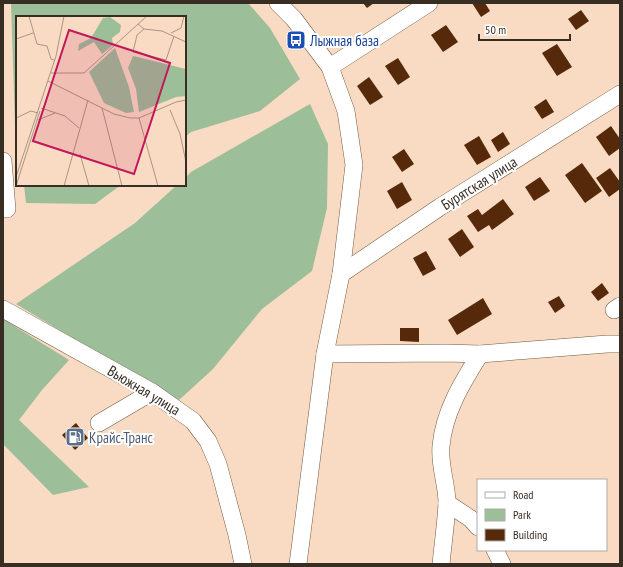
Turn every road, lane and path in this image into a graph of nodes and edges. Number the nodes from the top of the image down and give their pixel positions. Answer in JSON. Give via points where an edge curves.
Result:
{"nodes":[{"id":1,"x":278,"y":3,"type":"edge"},
{"id":2,"x":429,"y":3,"type":"edge"},
{"id":3,"x":330,"y":67,"type":"junction"},
{"id":4,"x":620,"y":94,"type":"edge"},
{"id":5,"x":3,"y":161,"type":"edge"},
{"id":6,"x":3,"y":209,"type":"edge"},
{"id":7,"x":341,"y":274,"type":"junction"},
{"id":8,"x":3,"y":309,"type":"edge"},
{"id":9,"x":620,"y":344,"type":"edge"},
{"id":10,"x":325,"y":354,"type":"junction"},
{"id":11,"x":480,"y":354,"type":"junction"},
{"id":12,"x":152,"y":392,"type":"junction"},
{"id":13,"x":98,"y":423,"type":"dead end"},
{"id":14,"x":447,"y":503,"type":"junction"},
{"id":15,"x":477,"y":526,"type":"edge"},
{"id":16,"x":496,"y":551,"type":"edge"},
{"id":17,"x":243,"y":564,"type":"edge"},
{"id":18,"x":298,"y":564,"type":"edge"},
{"id":19,"x":441,"y":564,"type":"edge"},
{"id":20,"x":502,"y":564,"type":"edge"}],
"edges":[{"from":1,"to":3,"type":"street","via":[[294,19]]},
{"from":2,"to":3,"type":"street"},
{"from":3,"to":7,"type":"street","via":[[346,111],[354,165]]},
{"from":4,"to":7,"type":"street","name":"Бурятская улица","via":[[440,207]]},
{"from":5,"to":6,"type":"street","via":[[8,209]]},
{"from":7,"to":10,"type":"street"},
{"from":8,"to":12,"type":"street","name":"Вьюжная улица"},
{"from":9,"to":11,"type":"street"},
{"from":10,"to":11,"type":"street"},
{"from":10,"to":18,"type":"street"},
{"from":11,"to":14,"type":"street","via":[[457,392],[446,420],[441,446],[441,466]]},
{"from":12,"to":13,"type":"street"},
{"from":12,"to":17,"type":"street","name":"Вьюжная улица","via":[[193,421],[208,440],[218,464]]},
{"from":14,"to":15,"type":"street"},
{"from":14,"to":19,"type":"street"},
{"from":16,"to":20,"type":"street"}]}
